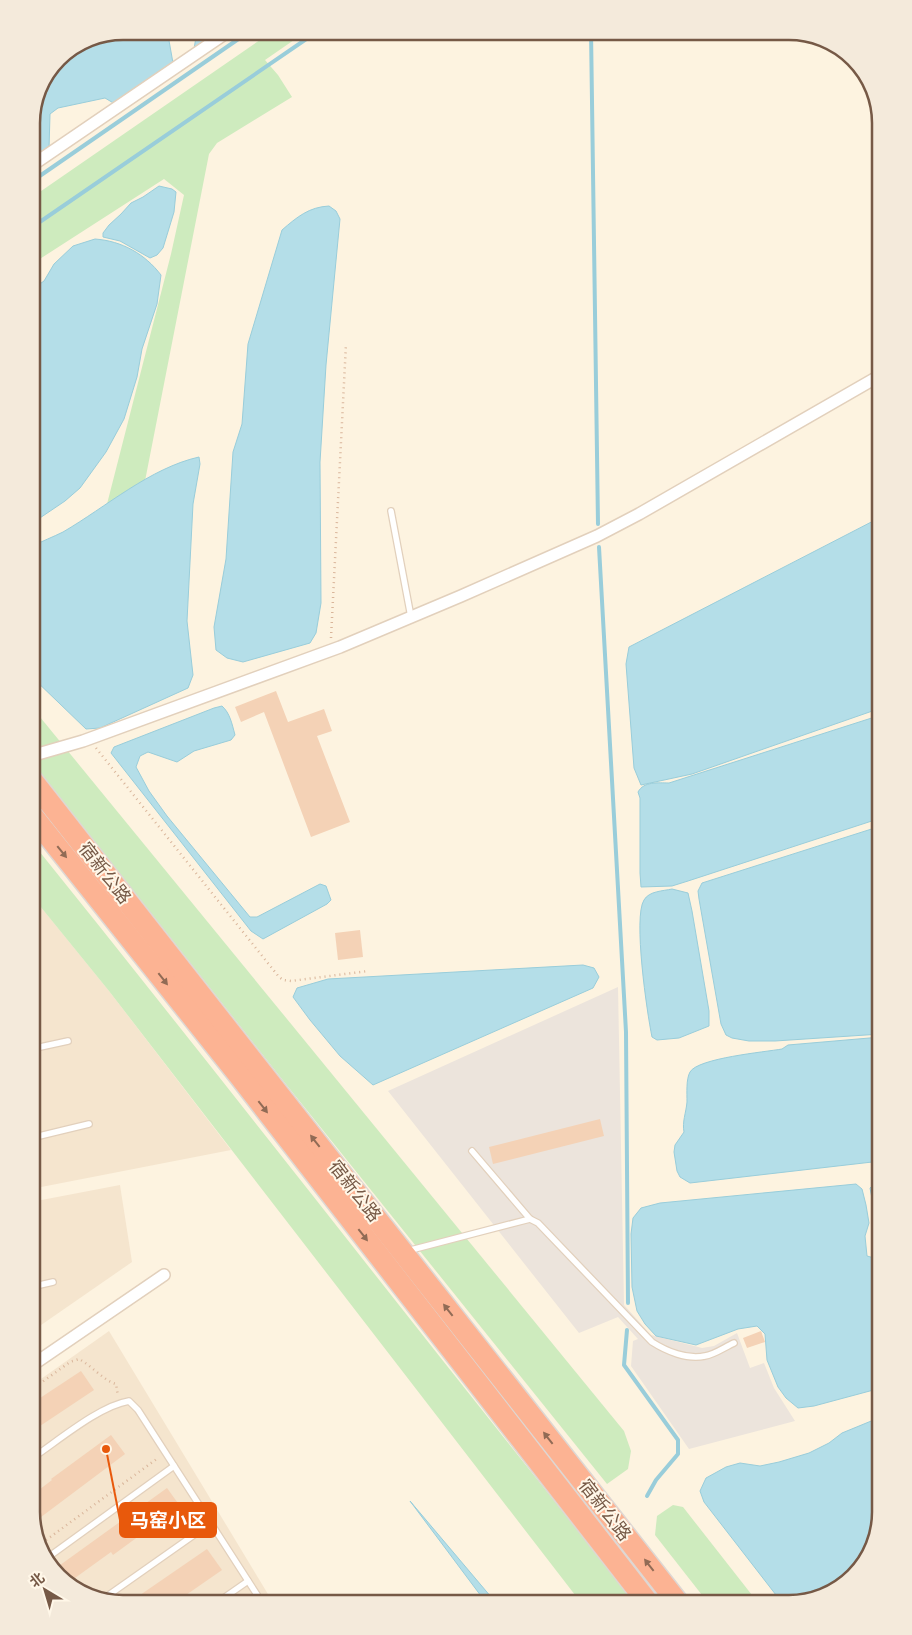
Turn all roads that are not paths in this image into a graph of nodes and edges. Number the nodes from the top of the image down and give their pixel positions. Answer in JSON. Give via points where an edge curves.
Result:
{"nodes":[{"id":1,"x":216,"y":40,"type":"edge"},
{"id":2,"x":40,"y":160,"type":"edge"},
{"id":3,"x":872,"y":380,"type":"edge"},
{"id":4,"x":391,"y":511,"type":"dead end"},
{"id":5,"x":411,"y":617,"type":"junction"},
{"id":6,"x":40,"y":753,"type":"edge"},
{"id":7,"x":40,"y":790,"type":"edge"},
{"id":8,"x":40,"y":825,"type":"edge"},
{"id":9,"x":68,"y":1041,"type":"dead end"},
{"id":10,"x":40,"y":1047,"type":"edge"},
{"id":11,"x":88,"y":1124,"type":"dead end"},
{"id":12,"x":40,"y":1136,"type":"edge"},
{"id":13,"x":472,"y":1151,"type":"dead end"},
{"id":14,"x":530,"y":1219,"type":"junction"},
{"id":15,"x":402,"y":1252,"type":"junction"},
{"id":16,"x":164,"y":1275,"type":"dead end"},
{"id":17,"x":53,"y":1282,"type":"dead end"},
{"id":18,"x":40,"y":1285,"type":"edge"},
{"id":19,"x":734,"y":1343,"type":"dead end"},
{"id":20,"x":40,"y":1360,"type":"edge"},
{"id":21,"x":40,"y":1453,"type":"edge"},
{"id":22,"x":174,"y":1466,"type":"junction"},
{"id":23,"x":211,"y":1523,"type":"junction"},
{"id":24,"x":52,"y":1554,"type":"edge"},
{"id":25,"x":248,"y":1581,"type":"junction"},
{"id":26,"x":110,"y":1593,"type":"edge"},
{"id":27,"x":228,"y":1595,"type":"edge"},
{"id":28,"x":257,"y":1595,"type":"edge"},
{"id":29,"x":642,"y":1595,"type":"edge"},
{"id":30,"x":672,"y":1595,"type":"edge"}],
"edges":[{"from":1,"to":2,"type":"street"},
{"from":3,"to":5,"type":"street","via":[[597,536]]},
{"from":4,"to":5,"type":"lane"},
{"from":5,"to":6,"type":"street","via":[[331,650],[89,739]]},
{"from":15,"to":7,"type":"highway","name":"宿新公路","one_way":true},
{"from":8,"to":29,"type":"highway","name":"宿新公路","one_way":true,"via":[[238,1074]]},
{"from":9,"to":10,"type":"lane"},
{"from":11,"to":12,"type":"lane"},
{"from":13,"to":14,"type":"lane"},
{"from":14,"to":15,"type":"lane"},
{"from":14,"to":19,"type":"lane","via":[[538,1223],[652,1342],[688,1356],[705,1356]]},
{"from":30,"to":15,"type":"highway","name":"宿新公路","one_way":true},
{"from":16,"to":20,"type":"street"},
{"from":17,"to":18,"type":"lane"},
{"from":21,"to":22,"type":"lane","via":[[103,1409],[129,1401]]},
{"from":22,"to":23,"type":"lane"},
{"from":22,"to":24,"type":"lane"},
{"from":23,"to":25,"type":"lane"},
{"from":23,"to":26,"type":"lane"},
{"from":25,"to":27,"type":"lane"},
{"from":25,"to":28,"type":"lane"}]}
